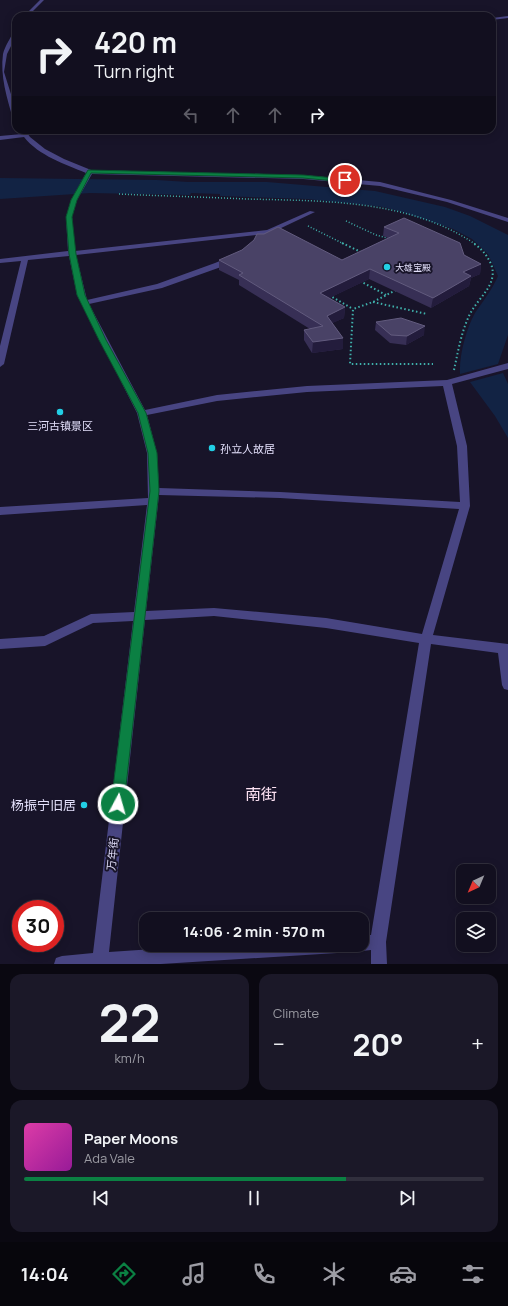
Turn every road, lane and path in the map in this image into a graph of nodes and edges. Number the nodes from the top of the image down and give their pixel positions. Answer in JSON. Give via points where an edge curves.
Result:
{"nodes":[{"id":1,"x":42,"y":0,"type":"edge"},
{"id":2,"x":30,"y":12,"type":"edge"},
{"id":3,"x":508,"y":17,"type":"edge"},
{"id":4,"x":496,"y":18,"type":"edge"},
{"id":5,"x":12,"y":40,"type":"edge"},
{"id":6,"x":12,"y":106,"type":"edge"},
{"id":7,"x":18,"y":134,"type":"edge"},
{"id":8,"x":24,"y":134,"type":"edge"},
{"id":9,"x":0,"y":138,"type":"edge"},
{"id":10,"x":90,"y":172,"type":"junction"},
{"id":11,"x":119,"y":194,"type":"dead end"},
{"id":12,"x":312,"y":212,"type":"dead end"},
{"id":13,"x":295,"y":219,"type":"junction"},
{"id":14,"x":508,"y":220,"type":"edge"},
{"id":15,"x":346,"y":221,"type":"dead end"},
{"id":16,"x":266,"y":232,"type":"junction"},
{"id":17,"x":252,"y":242,"type":"edge"},
{"id":18,"x":383,"y":242,"type":"edge"},
{"id":19,"x":369,"y":249,"type":"edge"},
{"id":20,"x":241,"y":251,"type":"edge"},
{"id":21,"x":361,"y":252,"type":"junction"},
{"id":22,"x":72,"y":254,"type":"junction"},
{"id":23,"x":366,"y":254,"type":"edge"},
{"id":24,"x":356,"y":255,"type":"edge"},
{"id":25,"x":25,"y":259,"type":"junction"},
{"id":26,"x":0,"y":261,"type":"edge"},
{"id":27,"x":359,"y":280,"type":"edge"},
{"id":28,"x":399,"y":289,"type":"edge"},
{"id":29,"x":326,"y":294,"type":"edge"},
{"id":30,"x":386,"y":296,"type":"junction"},
{"id":31,"x":373,"y":302,"type":"junction"},
{"id":32,"x":85,"y":304,"type":"junction"},
{"id":33,"x":353,"y":309,"type":"junction"},
{"id":34,"x":427,"y":314,"type":"dead end"},
{"id":35,"x":0,"y":364,"type":"edge"},
{"id":36,"x":433,"y":364,"type":"dead end"},
{"id":37,"x":508,"y":366,"type":"edge"},
{"id":38,"x":452,"y":379,"type":"junction"},
{"id":39,"x":142,"y":413,"type":"junction"},
{"id":40,"x":154,"y":496,"type":"junction"},
{"id":41,"x":465,"y":506,"type":"junction"},
{"id":42,"x":0,"y":511,"type":"edge"},
{"id":43,"x":139,"y":618,"type":"junction"},
{"id":44,"x":426,"y":639,"type":"junction"},
{"id":45,"x":0,"y":644,"type":"edge"},
{"id":46,"x":506,"y":649,"type":"edge"},
{"id":47,"x":508,"y":685,"type":"edge"},
{"id":48,"x":378,"y":942,"type":"junction"},
{"id":49,"x":369,"y":943,"type":"edge"},
{"id":50,"x":226,"y":952,"type":"edge"},
{"id":51,"x":100,"y":960,"type":"junction"},
{"id":52,"x":62,"y":964,"type":"edge"},
{"id":53,"x":379,"y":964,"type":"edge"}],
"edges":[{"from":1,"to":2,"type":"street"},
{"from":3,"to":4,"type":"street"},
{"from":5,"to":6,"type":"street","via":[[5,54],[2,72]]},
{"from":7,"to":9,"type":"street"},
{"from":8,"to":10,"type":"street","via":[[58,160]]},
{"from":10,"to":14,"type":"street","via":[[303,177],[380,184],[449,201]]},
{"from":10,"to":22,"type":"street","name":"万年街","via":[[74,200],[69,217]]},
{"from":11,"to":38,"type":"path","via":[[306,200],[381,208],[447,228],[463,236],[484,253],[494,272],[487,289],[470,315],[458,350]]},
{"from":12,"to":13,"type":"street"},
{"from":13,"to":16,"type":"street"},
{"from":13,"to":21,"type":"path"},
{"from":15,"to":18,"type":"path","via":[[376,236],[390,239]]},
{"from":16,"to":17,"type":"street"},
{"from":16,"to":22,"type":"street"},
{"from":19,"to":21,"type":"path"},
{"from":20,"to":32,"type":"street","via":[[218,265],[159,286]]},
{"from":21,"to":23,"type":"path"},
{"from":21,"to":24,"type":"path"},
{"from":22,"to":25,"type":"street"},
{"from":22,"to":32,"type":"street","name":"万年街"},
{"from":25,"to":26,"type":"street"},
{"from":25,"to":35,"type":"street"},
{"from":27,"to":30,"type":"path"},
{"from":28,"to":30,"type":"path"},
{"from":29,"to":33,"type":"path"},
{"from":30,"to":31,"type":"path"},
{"from":31,"to":33,"type":"path"},
{"from":31,"to":34,"type":"path"},
{"from":32,"to":39,"type":"street","name":"万年街"},
{"from":33,"to":36,"type":"path","via":[[350,364]]},
{"from":37,"to":38,"type":"street"},
{"from":38,"to":39,"type":"street","via":[[217,398]]},
{"from":38,"to":41,"type":"street","via":[[462,446]]},
{"from":39,"to":40,"type":"street","name":"万年街","via":[[152,453]]},
{"from":40,"to":41,"type":"street","via":[[280,494]]},
{"from":40,"to":42,"type":"street"},
{"from":40,"to":43,"type":"street","name":"万年街"},
{"from":41,"to":44,"type":"street"},
{"from":43,"to":44,"type":"street","via":[[214,612],[326,623]]},
{"from":43,"to":45,"type":"street","via":[[91,619],[45,641]]},
{"from":43,"to":51,"type":"street","name":"万年街"},
{"from":44,"to":46,"type":"street"},
{"from":44,"to":48,"type":"street"},
{"from":46,"to":47,"type":"street"},
{"from":48,"to":49,"type":"street"},
{"from":48,"to":53,"type":"street"},
{"from":50,"to":51,"type":"street"},
{"from":51,"to":52,"type":"street"}]}
